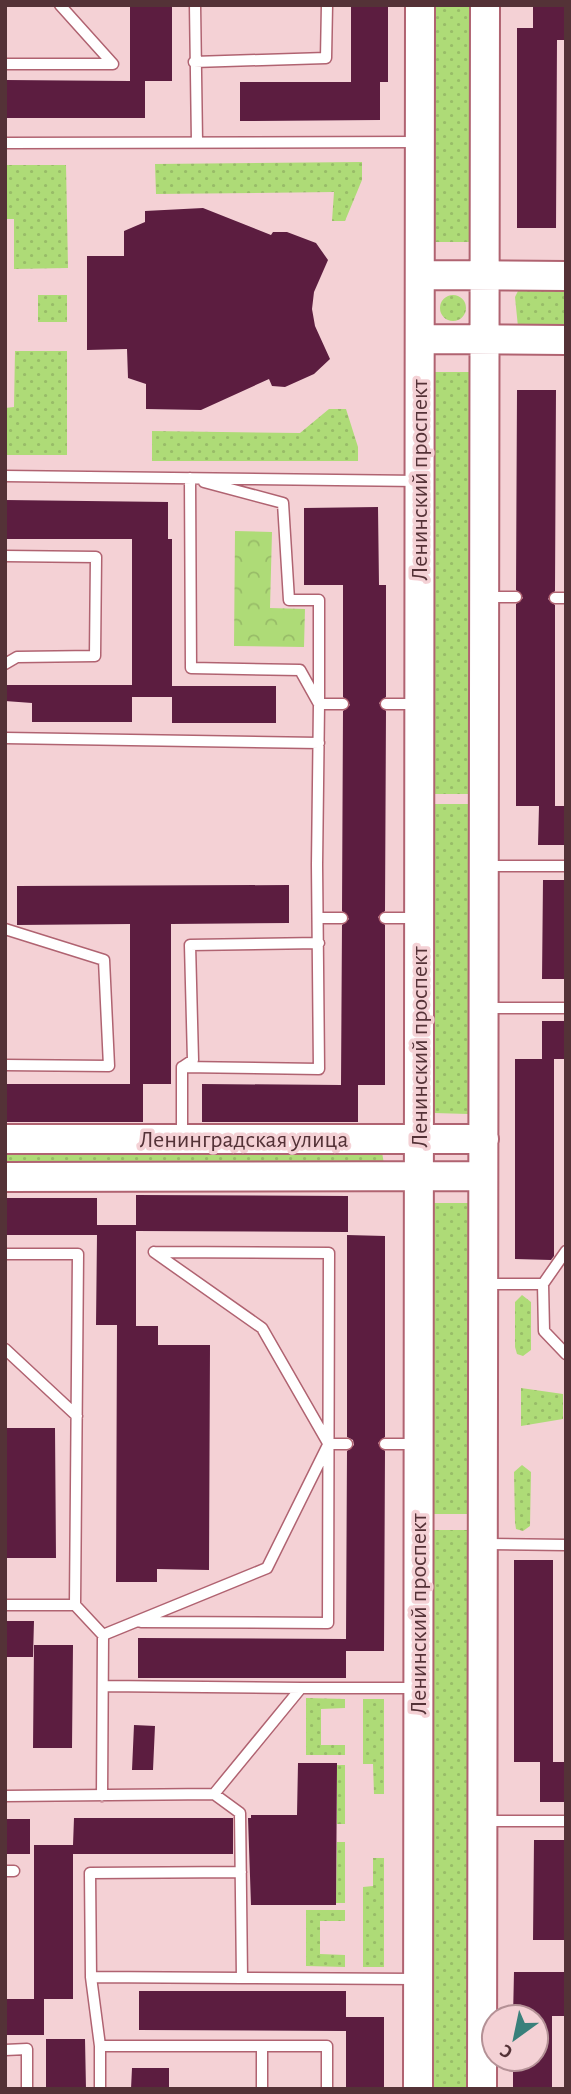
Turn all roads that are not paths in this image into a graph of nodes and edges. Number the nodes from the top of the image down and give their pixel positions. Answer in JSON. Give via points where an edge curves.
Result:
{"nodes":[{"id":1,"x":60,"y":5,"type":"edge"},
{"id":2,"x":195,"y":5,"type":"edge"},
{"id":3,"x":327,"y":5,"type":"edge"},
{"id":4,"x":420,"y":5,"type":"edge"},
{"id":5,"x":485,"y":5,"type":"edge"},
{"id":6,"x":194,"y":62,"type":"junction"},
{"id":7,"x":5,"y":64,"type":"edge"},
{"id":8,"x":197,"y":142,"type":"junction"},
{"id":9,"x":420,"y":142,"type":"junction"},
{"id":10,"x":5,"y":143,"type":"edge"},
{"id":11,"x":420,"y":275,"type":"junction"},
{"id":12,"x":484,"y":275,"type":"junction"},
{"id":13,"x":566,"y":276,"type":"edge"},
{"id":14,"x":420,"y":339,"type":"junction"},
{"id":15,"x":484,"y":340,"type":"junction"},
{"id":16,"x":566,"y":340,"type":"edge"},
{"id":17,"x":5,"y":476,"type":"edge"},
{"id":18,"x":190,"y":478,"type":"junction"},
{"id":19,"x":419,"y":481,"type":"junction"},
{"id":20,"x":5,"y":556,"type":"edge"},
{"id":21,"x":484,"y":597,"type":"junction"},
{"id":22,"x":516,"y":597,"type":"dead end"},
{"id":23,"x":5,"y":664,"type":"edge"},
{"id":24,"x":319,"y":704,"type":"junction"},
{"id":25,"x":343,"y":704,"type":"dead end"},
{"id":26,"x":386,"y":704,"type":"dead end"},
{"id":27,"x":419,"y":704,"type":"junction"},
{"id":28,"x":5,"y":738,"type":"edge"},
{"id":29,"x":319,"y":743,"type":"junction"},
{"id":30,"x":484,"y":866,"type":"junction"},
{"id":31,"x":566,"y":866,"type":"edge"},
{"id":32,"x":319,"y":918,"type":"junction"},
{"id":33,"x":342,"y":918,"type":"dead end"},
{"id":34,"x":385,"y":918,"type":"dead end"},
{"id":35,"x":419,"y":918,"type":"junction"},
{"id":36,"x":5,"y":929,"type":"edge"},
{"id":37,"x":319,"y":943,"type":"junction"},
{"id":38,"x":484,"y":1008,"type":"junction"},
{"id":39,"x":566,"y":1008,"type":"edge"},
{"id":40,"x":5,"y":1065,"type":"edge"},
{"id":41,"x":182,"y":1067,"type":"junction"},
{"id":42,"x":5,"y":1139,"type":"edge"},
{"id":43,"x":181,"y":1139,"type":"junction"},
{"id":44,"x":419,"y":1139,"type":"junction"},
{"id":45,"x":484,"y":1139,"type":"junction"},
{"id":46,"x":484,"y":1176,"type":"junction"},
{"id":47,"x":5,"y":1177,"type":"edge"},
{"id":48,"x":419,"y":1177,"type":"junction"},
{"id":49,"x":566,"y":1251,"type":"edge"},
{"id":50,"x":5,"y":1254,"type":"edge"},
{"id":51,"x":483,"y":1284,"type":"junction"},
{"id":52,"x":543,"y":1284,"type":"junction"},
{"id":53,"x":5,"y":1349,"type":"edge"},
{"id":54,"x":566,"y":1354,"type":"edge"},
{"id":55,"x":77,"y":1416,"type":"junction"},
{"id":56,"x":328,"y":1444,"type":"junction"},
{"id":57,"x":346,"y":1444,"type":"dead end"},
{"id":58,"x":385,"y":1444,"type":"dead end"},
{"id":59,"x":418,"y":1444,"type":"junction"},
{"id":60,"x":483,"y":1544,"type":"junction"},
{"id":61,"x":566,"y":1545,"type":"edge"},
{"id":62,"x":5,"y":1605,"type":"edge"},
{"id":63,"x":75,"y":1605,"type":"junction"},
{"id":64,"x":141,"y":1622,"type":"junction"},
{"id":65,"x":103,"y":1635,"type":"junction"},
{"id":66,"x":103,"y":1686,"type":"junction"},
{"id":67,"x":301,"y":1688,"type":"junction"},
{"id":68,"x":418,"y":1688,"type":"junction"},
{"id":69,"x":214,"y":1794,"type":"junction"},
{"id":70,"x":102,"y":1796,"type":"junction"},
{"id":71,"x":5,"y":1797,"type":"edge"},
{"id":72,"x":483,"y":1821,"type":"junction"},
{"id":73,"x":566,"y":1821,"type":"edge"},
{"id":74,"x":241,"y":1872,"type":"junction"},
{"id":75,"x":91,"y":1977,"type":"junction"},
{"id":76,"x":242,"y":1978,"type":"junction"},
{"id":77,"x":418,"y":1979,"type":"junction"},
{"id":78,"x":100,"y":2046,"type":"junction"},
{"id":79,"x":262,"y":2046,"type":"junction"},
{"id":80,"x":5,"y":2050,"type":"edge"},
{"id":81,"x":27,"y":2089,"type":"edge"},
{"id":82,"x":100,"y":2089,"type":"edge"},
{"id":83,"x":262,"y":2089,"type":"edge"},
{"id":84,"x":327,"y":2089,"type":"edge"},
{"id":85,"x":418,"y":2089,"type":"edge"},
{"id":86,"x":482,"y":2089,"type":"edge"}],
"edges":[{"from":1,"to":7,"type":"lane","via":[[113,64]]},
{"from":2,"to":6,"type":"lane"},
{"from":3,"to":6,"type":"lane","via":[[326,58]]},
{"from":4,"to":9,"type":"main road","name":"Ленинский проспект"},
{"from":5,"to":12,"type":"main road"},
{"from":6,"to":8,"type":"lane"},
{"from":8,"to":9,"type":"lane"},
{"from":8,"to":10,"type":"lane"},
{"from":9,"to":11,"type":"main road","name":"Ленинский проспект"},
{"from":11,"to":12,"type":"main road"},
{"from":11,"to":14,"type":"main road","name":"Ленинский проспект"},
{"from":12,"to":13,"type":"main road"},
{"from":12,"to":15,"type":"main road"},
{"from":14,"to":15,"type":"main road"},
{"from":14,"to":19,"type":"main road","name":"Ленинский проспект"},
{"from":15,"to":16,"type":"main road"},
{"from":15,"to":21,"type":"main road"},
{"from":17,"to":18,"type":"lane"},
{"from":18,"to":19,"type":"lane"},
{"from":18,"to":24,"type":"lane","via":[[283,503],[289,600],[319,600]]},
{"from":18,"to":24,"type":"lane","via":[[191,668],[300,670]]},
{"from":19,"to":27,"type":"main road","name":"Ленинский проспект"},
{"from":20,"to":23,"type":"lane","via":[[96,557],[95,656],[17,657]]},
{"from":21,"to":22,"type":"lane"},
{"from":21,"to":30,"type":"main road"},
{"from":24,"to":25,"type":"lane"},
{"from":24,"to":29,"type":"lane"},
{"from":26,"to":27,"type":"lane"},
{"from":27,"to":35,"type":"main road","name":"Ленинский проспект"},
{"from":28,"to":29,"type":"lane"},
{"from":29,"to":32,"type":"lane"},
{"from":30,"to":31,"type":"lane"},
{"from":30,"to":38,"type":"main road"},
{"from":32,"to":33,"type":"lane"},
{"from":32,"to":37,"type":"lane"},
{"from":34,"to":35,"type":"lane"},
{"from":35,"to":44,"type":"main road","name":"Ленинский проспект"},
{"from":36,"to":40,"type":"lane","via":[[104,960],[109,1066]]},
{"from":37,"to":41,"type":"lane","via":[[190,945],[193,1060]]},
{"from":37,"to":41,"type":"lane","via":[[319,1069]]},
{"from":38,"to":39,"type":"lane"},
{"from":38,"to":45,"type":"main road"},
{"from":41,"to":43,"type":"lane"},
{"from":42,"to":43,"type":"main road","name":"Ленинградская улица"},
{"from":43,"to":44,"type":"main road","name":"Ленинградская улица"},
{"from":44,"to":45,"type":"main road","name":"Ленинградская улица"},
{"from":44,"to":48,"type":"main road","name":"Ленинский проспект"},
{"from":45,"to":46,"type":"main road"},
{"from":46,"to":48,"type":"main road","name":"Ленинградская улица"},
{"from":46,"to":51,"type":"main road"},
{"from":47,"to":48,"type":"main road","name":"Ленинградская улица"},
{"from":48,"to":59,"type":"main road","name":"Ленинский проспект"},
{"from":49,"to":52,"type":"lane"},
{"from":50,"to":55,"type":"lane","via":[[78,1254]]},
{"from":51,"to":52,"type":"lane"},
{"from":51,"to":60,"type":"main road"},
{"from":52,"to":54,"type":"lane","via":[[544,1331]]},
{"from":53,"to":55,"type":"lane"},
{"from":55,"to":63,"type":"lane"},
{"from":56,"to":56,"type":"lane","via":[[329,1253],[154,1252],[262,1328]]},
{"from":56,"to":57,"type":"lane"},
{"from":56,"to":64,"type":"lane","via":[[267,1568]]},
{"from":56,"to":64,"type":"lane","via":[[328,1623]]},
{"from":58,"to":59,"type":"lane"},
{"from":59,"to":68,"type":"main road","name":"Ленинский проспект"},
{"from":60,"to":61,"type":"lane"},
{"from":60,"to":72,"type":"main road"},
{"from":62,"to":63,"type":"lane"},
{"from":63,"to":65,"type":"lane"},
{"from":64,"to":65,"type":"lane"},
{"from":65,"to":66,"type":"lane"},
{"from":66,"to":67,"type":"lane"},
{"from":66,"to":70,"type":"lane"},
{"from":67,"to":68,"type":"lane"},
{"from":67,"to":69,"type":"lane"},
{"from":68,"to":77,"type":"main road","name":"Ленинский проспект"},
{"from":69,"to":70,"type":"lane"},
{"from":69,"to":74,"type":"lane","via":[[240,1813]]},
{"from":70,"to":71,"type":"lane"},
{"from":72,"to":73,"type":"lane"},
{"from":72,"to":86,"type":"main road"},
{"from":74,"to":75,"type":"lane","via":[[90,1873]]},
{"from":74,"to":76,"type":"lane"},
{"from":75,"to":76,"type":"lane"},
{"from":75,"to":78,"type":"lane"},
{"from":76,"to":77,"type":"lane"},
{"from":77,"to":85,"type":"main road","name":"Ленинский проспект"},
{"from":78,"to":79,"type":"lane"},
{"from":78,"to":82,"type":"lane"},
{"from":79,"to":83,"type":"lane"},
{"from":79,"to":84,"type":"lane","via":[[327,2046]]},
{"from":80,"to":81,"type":"lane","via":[[27,2049]]}]}
